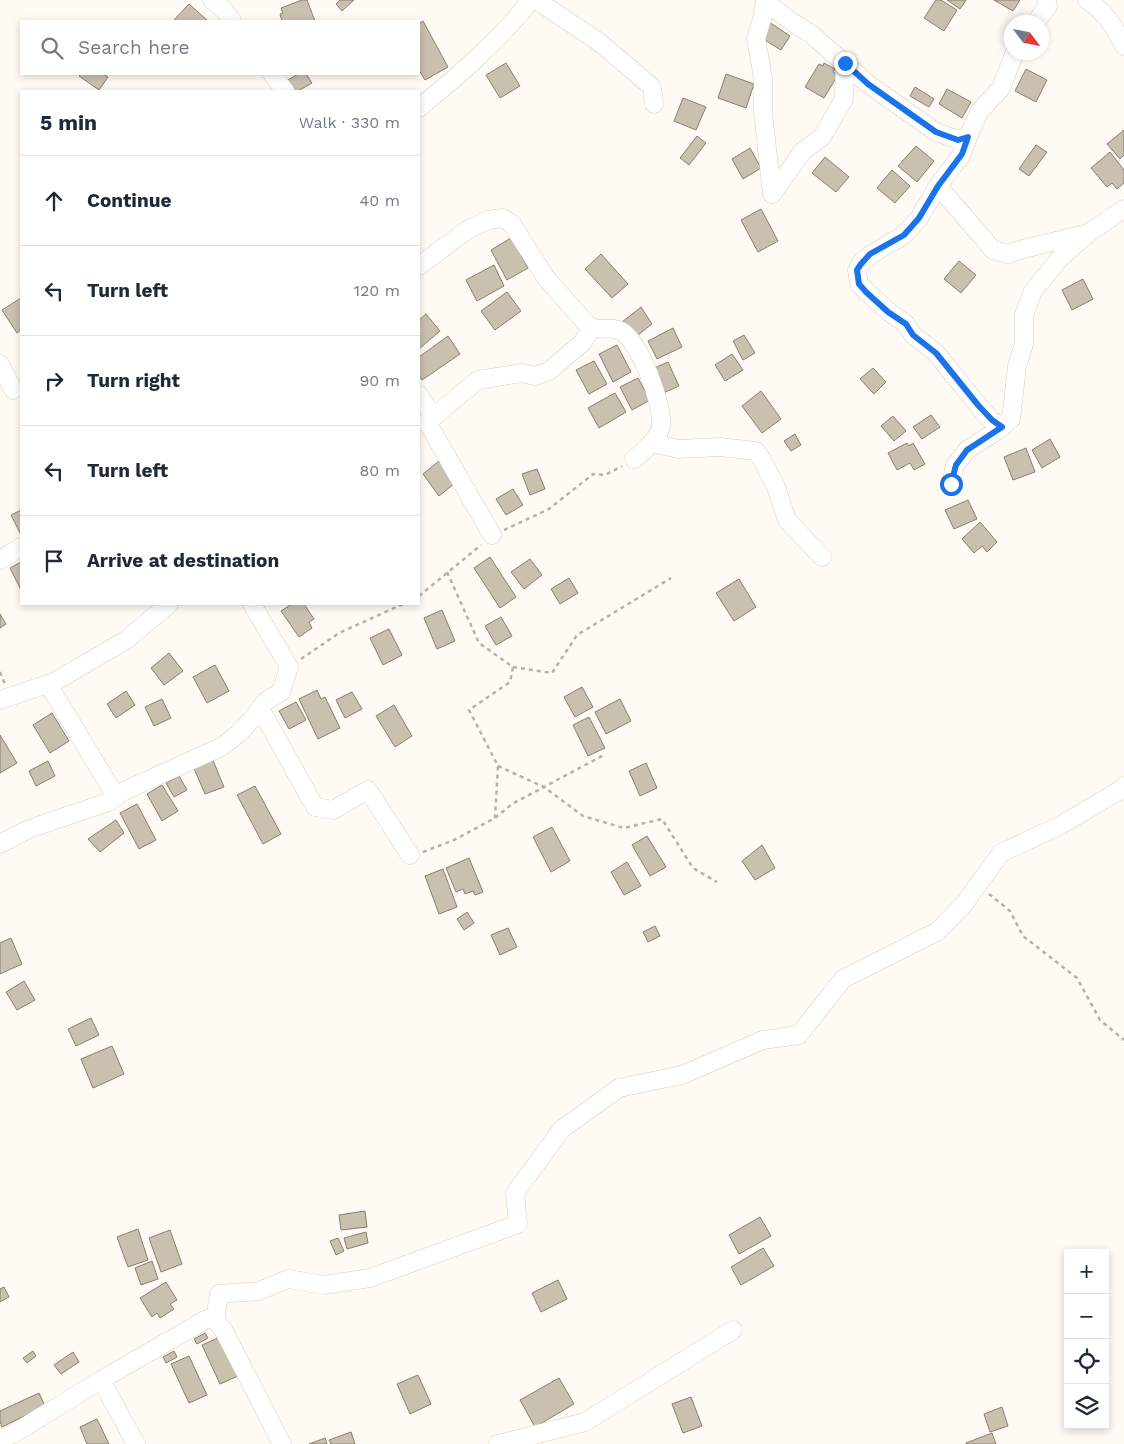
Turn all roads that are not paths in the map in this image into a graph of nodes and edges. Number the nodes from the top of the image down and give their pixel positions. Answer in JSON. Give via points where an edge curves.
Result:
{"nodes":[{"id":1,"x":531,"y":0,"type":"edge"},
{"id":2,"x":536,"y":0,"type":"edge"},
{"id":3,"x":1046,"y":0,"type":"edge"},
{"id":4,"x":1087,"y":0,"type":"edge"},
{"id":5,"x":765,"y":1,"type":"edge"},
{"id":6,"x":218,"y":2,"type":"edge"},
{"id":7,"x":1041,"y":15,"type":"edge"},
{"id":8,"x":231,"y":20,"type":"edge"},
{"id":9,"x":1124,"y":46,"type":"edge"},
{"id":10,"x":1012,"y":60,"type":"edge"},
{"id":11,"x":845,"y":63,"type":"junction"},
{"id":12,"x":273,"y":75,"type":"edge"},
{"id":13,"x":284,"y":90,"type":"edge"},
{"id":14,"x":654,"y":104,"type":"dead end"},
{"id":15,"x":420,"y":107,"type":"edge"},
{"id":16,"x":968,"y":137,"type":"junction"},
{"id":17,"x":938,"y":186,"type":"junction"},
{"id":18,"x":1124,"y":209,"type":"edge"},
{"id":19,"x":1090,"y":232,"type":"junction"},
{"id":20,"x":420,"y":265,"type":"edge"},
{"id":21,"x":592,"y":328,"type":"junction"},
{"id":22,"x":0,"y":364,"type":"edge"},
{"id":23,"x":11,"y":391,"type":"edge"},
{"id":24,"x":420,"y":397,"type":"edge"},
{"id":25,"x":434,"y":417,"type":"junction"},
{"id":26,"x":1002,"y":427,"type":"junction"},
{"id":27,"x":651,"y":443,"type":"junction"},
{"id":28,"x":634,"y":459,"type":"road end"},
{"id":29,"x":951,"y":484,"type":"dead end"},
{"id":30,"x":492,"y":535,"type":"road end"},
{"id":31,"x":20,"y":548,"type":"edge"},
{"id":32,"x":822,"y":557,"type":"dead end"},
{"id":33,"x":0,"y":560,"type":"edge"},
{"id":34,"x":169,"y":605,"type":"edge"},
{"id":35,"x":253,"y":605,"type":"edge"},
{"id":36,"x":48,"y":684,"type":"junction"},
{"id":37,"x":0,"y":700,"type":"edge"},
{"id":38,"x":260,"y":708,"type":"junction"},
{"id":39,"x":1124,"y":786,"type":"edge"},
{"id":40,"x":116,"y":796,"type":"junction"},
{"id":41,"x":0,"y":844,"type":"edge"},
{"id":42,"x":410,"y":855,"type":"road end"},
{"id":43,"x":215,"y":1320,"type":"junction"},
{"id":44,"x":733,"y":1330,"type":"dead end"},
{"id":45,"x":100,"y":1380,"type":"junction"},
{"id":46,"x":0,"y":1439,"type":"edge"},
{"id":47,"x":136,"y":1444,"type":"edge"},
{"id":48,"x":282,"y":1444,"type":"edge"},
{"id":49,"x":498,"y":1444,"type":"edge"}],
"edges":[{"from":1,"to":15,"type":"street","via":[[488,48]]},
{"from":2,"to":14,"type":"street","via":[[599,42],[652,86]]},
{"from":3,"to":7,"type":"street","via":[[1048,6]]},
{"from":4,"to":9,"type":"street","via":[[1113,24]]},
{"from":5,"to":11,"type":"street"},
{"from":5,"to":11,"type":"street","via":[[756,38],[763,78],[763,112],[772,194],[803,151],[822,137],[844,99]]},
{"from":6,"to":8,"type":"street"},
{"from":10,"to":16,"type":"street","via":[[1001,88],[979,112]]},
{"from":11,"to":16,"type":"street","via":[[868,84],[936,132],[958,140]]},
{"from":12,"to":13,"type":"street"},
{"from":16,"to":17,"type":"street","via":[[962,154]]},
{"from":17,"to":19,"type":"street","via":[[993,250],[1008,254]]},
{"from":17,"to":26,"type":"street","via":[[919,218],[904,235],[870,254],[861,264],[857,270],[859,284],[936,353],[985,413]]},
{"from":18,"to":19,"type":"street"},
{"from":19,"to":26,"type":"street","via":[[1060,258],[1033,291],[1024,315],[1024,344],[1011,419]]},
{"from":20,"to":21,"type":"street","via":[[467,230],[488,220],[503,218],[512,224],[546,278]]},
{"from":21,"to":25,"type":"street","via":[[582,342],[549,370],[535,376],[522,374],[478,380]]},
{"from":21,"to":27,"type":"street","via":[[621,331],[635,345],[643,360],[660,408],[662,424],[658,436]]},
{"from":22,"to":23,"type":"street"},
{"from":24,"to":25,"type":"street"},
{"from":25,"to":30,"type":"street","via":[[427,422]]},
{"from":26,"to":29,"type":"street","via":[[967,450],[956,465]]},
{"from":27,"to":28,"type":"street"},
{"from":27,"to":32,"type":"street","via":[[679,449],[720,447],[756,451],[776,487],[787,520]]},
{"from":31,"to":33,"type":"street"},
{"from":34,"to":36,"type":"street","via":[[126,640]]},
{"from":35,"to":38,"type":"street","via":[[289,666],[281,692]]},
{"from":36,"to":37,"type":"street"},
{"from":36,"to":40,"type":"street"},
{"from":38,"to":40,"type":"street","via":[[223,746]]},
{"from":38,"to":42,"type":"street","via":[[315,807],[333,810],[368,790]]},
{"from":39,"to":43,"type":"street","via":[[1061,825],[1001,853],[964,904],[938,931],[843,979],[799,1034],[763,1040],[682,1075],[619,1088],[562,1130],[515,1193],[518,1224],[370,1278],[324,1285],[288,1279],[259,1291],[219,1294]]},
{"from":40,"to":41,"type":"street","via":[[108,802],[29,829]]},
{"from":43,"to":45,"type":"street","via":[[205,1320]]},
{"from":43,"to":48,"type":"street","via":[[224,1331]]},
{"from":44,"to":49,"type":"street","via":[[585,1422]]},
{"from":45,"to":46,"type":"street"},
{"from":45,"to":47,"type":"street"}]}
